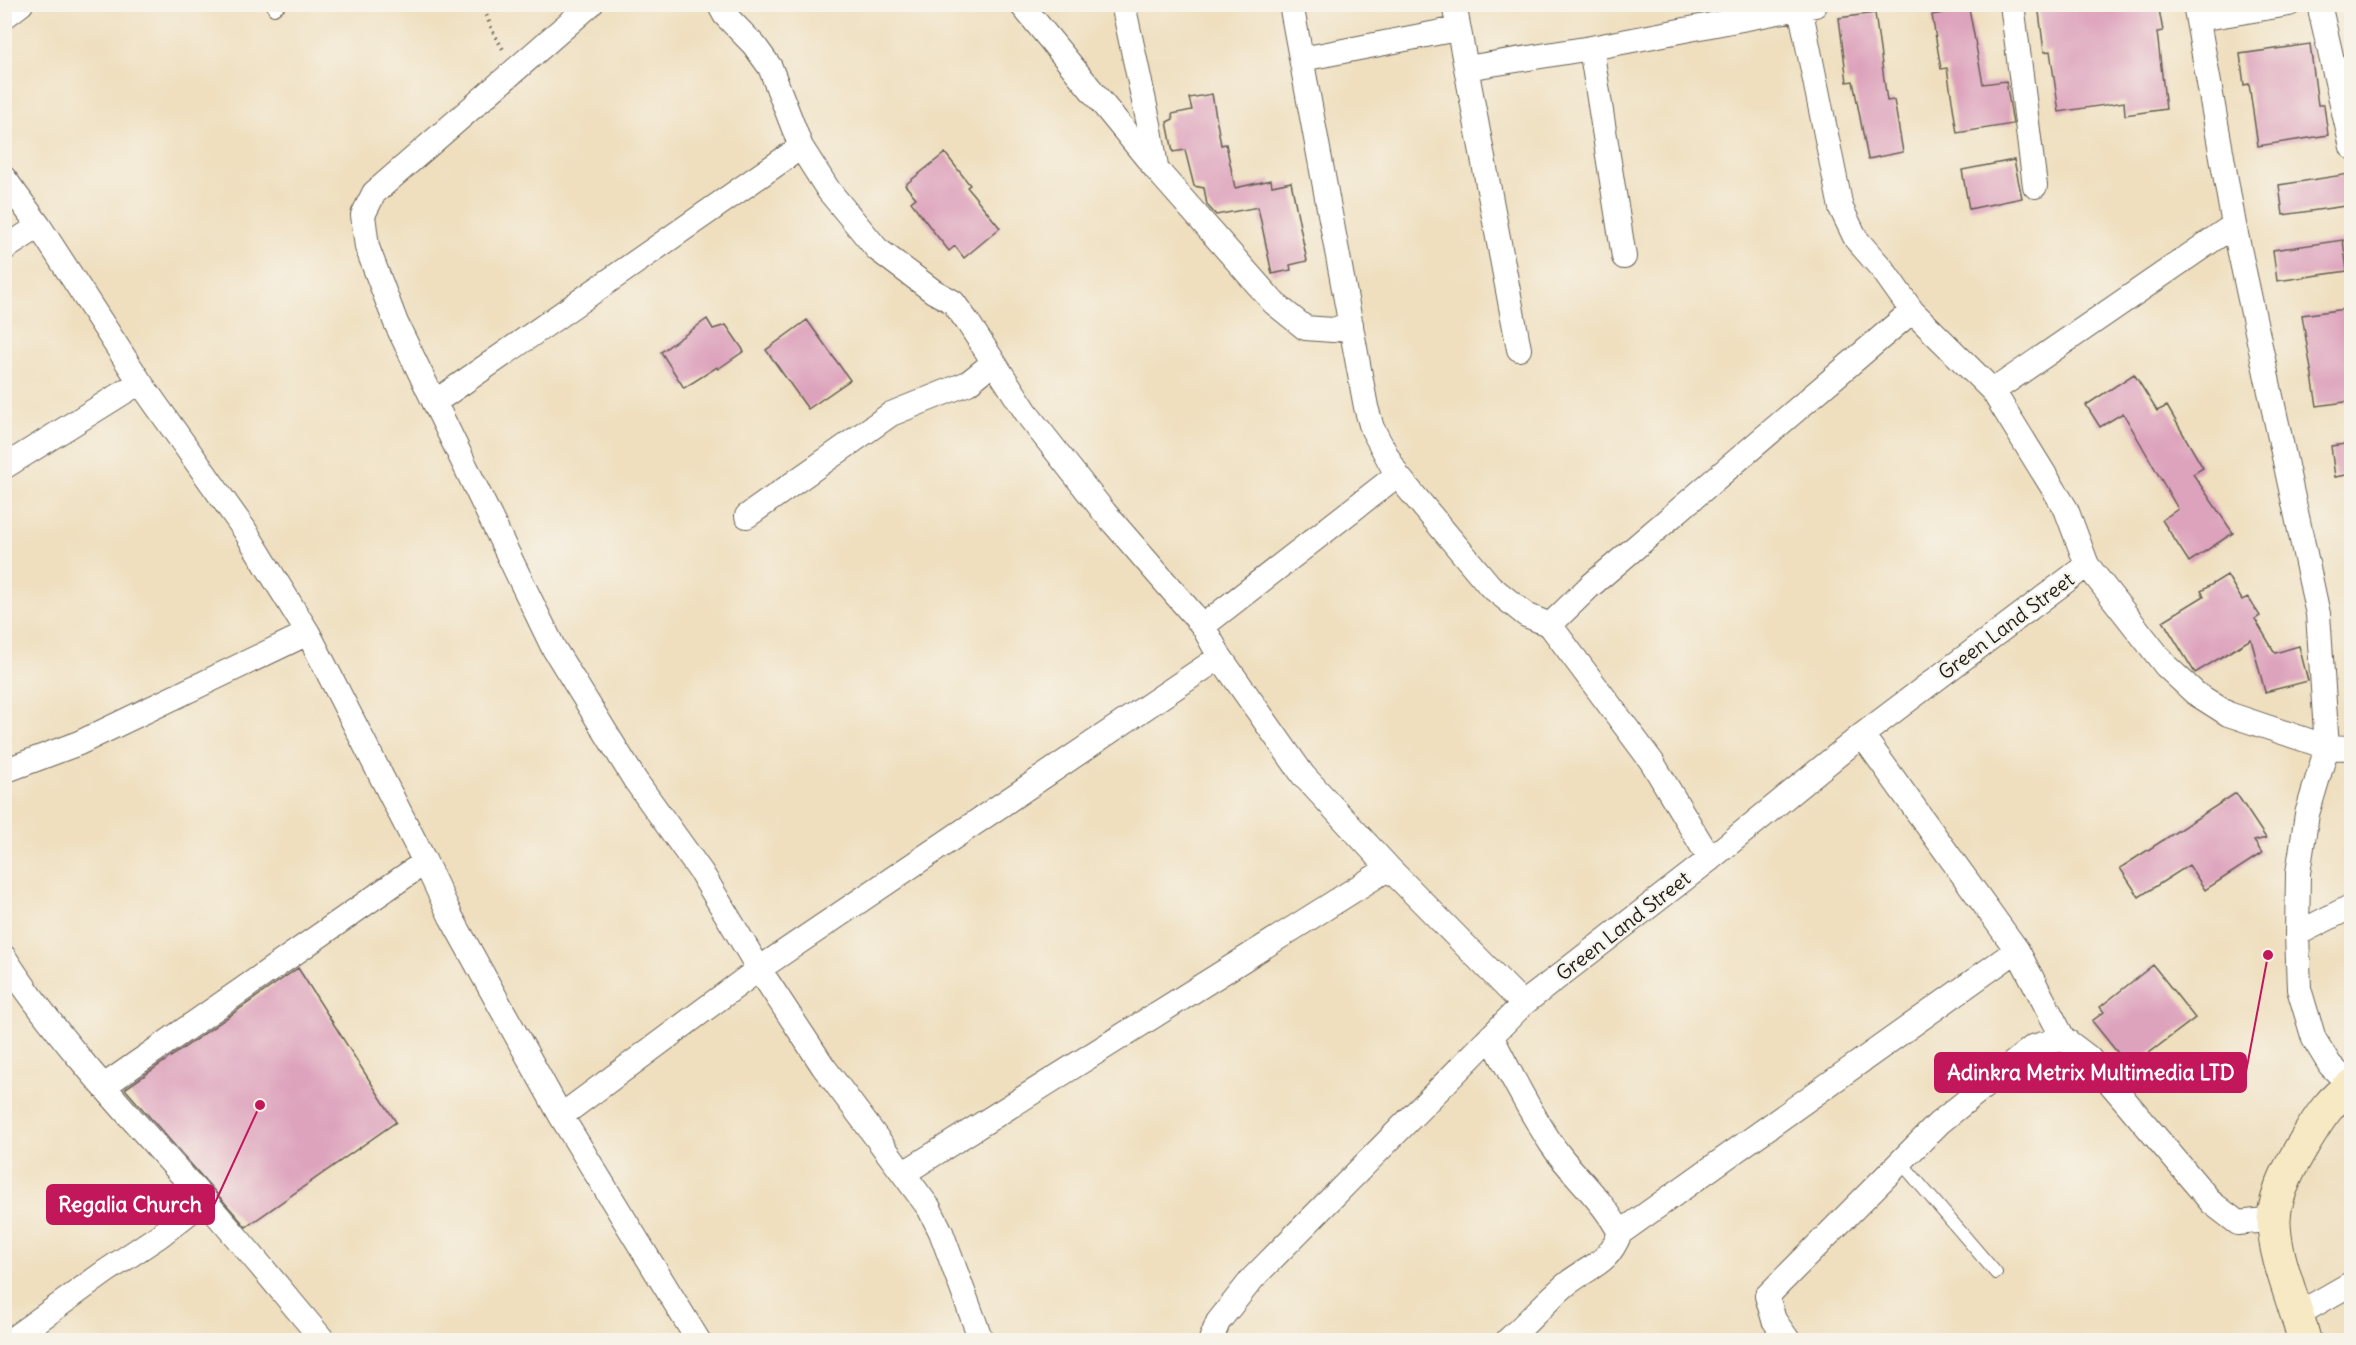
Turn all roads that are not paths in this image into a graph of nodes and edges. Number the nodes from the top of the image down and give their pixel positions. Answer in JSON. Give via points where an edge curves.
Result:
{"nodes":[{"id":1,"x":21,"y":4,"type":"edge"},
{"id":2,"x":591,"y":4,"type":"edge"},
{"id":3,"x":719,"y":4,"type":"edge"},
{"id":4,"x":1021,"y":4,"type":"edge"},
{"id":5,"x":1123,"y":4,"type":"edge"},
{"id":6,"x":1291,"y":4,"type":"edge"},
{"id":7,"x":1454,"y":4,"type":"edge"},
{"id":8,"x":2012,"y":4,"type":"edge"},
{"id":9,"x":2289,"y":4,"type":"edge"},
{"id":10,"x":2319,"y":4,"type":"edge"},
{"id":11,"x":1808,"y":6,"type":"edge"},
{"id":12,"x":2197,"y":12,"type":"edge"},
{"id":13,"x":4,"y":17,"type":"edge"},
{"id":14,"x":1457,"y":29,"type":"junction"},
{"id":15,"x":1591,"y":48,"type":"junction"},
{"id":16,"x":1302,"y":59,"type":"junction"},
{"id":17,"x":1466,"y":68,"type":"junction"},
{"id":18,"x":801,"y":147,"type":"junction"},
{"id":19,"x":2352,"y":147,"type":"edge"},
{"id":20,"x":1156,"y":168,"type":"junction"},
{"id":21,"x":4,"y":178,"type":"edge"},
{"id":22,"x":2035,"y":186,"type":"dead end"},
{"id":23,"x":2234,"y":225,"type":"junction"},
{"id":24,"x":39,"y":226,"type":"junction"},
{"id":25,"x":4,"y":249,"type":"edge"},
{"id":26,"x":1624,"y":257,"type":"dead end"},
{"id":27,"x":1912,"y":311,"type":"junction"},
{"id":28,"x":1351,"y":324,"type":"junction"},
{"id":29,"x":1519,"y":349,"type":"dead end"},
{"id":30,"x":993,"y":363,"type":"junction"},
{"id":31,"x":140,"y":382,"type":"junction"},
{"id":32,"x":1993,"y":391,"type":"junction"},
{"id":33,"x":435,"y":402,"type":"junction"},
{"id":34,"x":4,"y":467,"type":"edge"},
{"id":35,"x":1397,"y":475,"type":"junction"},
{"id":36,"x":747,"y":516,"type":"dead end"},
{"id":37,"x":2087,"y":565,"type":"junction"},
{"id":38,"x":1550,"y":625,"type":"junction"},
{"id":39,"x":1203,"y":626,"type":"junction"},
{"id":40,"x":308,"y":633,"type":"junction"},
{"id":41,"x":1220,"y":657,"type":"junction"},
{"id":42,"x":1863,"y":735,"type":"junction"},
{"id":43,"x":2327,"y":747,"type":"junction"},
{"id":44,"x":2352,"y":748,"type":"edge"},
{"id":45,"x":4,"y":771,"type":"edge"},
{"id":46,"x":1710,"y":859,"type":"junction"},
{"id":47,"x":425,"y":862,"type":"junction"},
{"id":48,"x":1389,"y":868,"type":"junction"},
{"id":49,"x":2352,"y":906,"type":"edge"},
{"id":50,"x":2297,"y":934,"type":"junction"},
{"id":51,"x":2017,"y":950,"type":"junction"},
{"id":52,"x":4,"y":957,"type":"edge"},
{"id":53,"x":759,"y":969,"type":"junction"},
{"id":54,"x":1523,"y":1004,"type":"junction"},
{"id":55,"x":1491,"y":1036,"type":"junction"},
{"id":56,"x":2063,"y":1038,"type":"junction"},
{"id":57,"x":104,"y":1086,"type":"junction"},
{"id":58,"x":2351,"y":1086,"type":"edge"},
{"id":59,"x":561,"y":1116,"type":"junction"},
{"id":60,"x":1900,"y":1161,"type":"junction"},
{"id":61,"x":904,"y":1173,"type":"junction"},
{"id":62,"x":205,"y":1200,"type":"junction"},
{"id":63,"x":2274,"y":1219,"type":"junction"},
{"id":64,"x":1620,"y":1233,"type":"junction"},
{"id":65,"x":1996,"y":1273,"type":"dead end"},
{"id":66,"x":2352,"y":1283,"type":"edge"},
{"id":67,"x":2301,"y":1327,"type":"edge"},
{"id":68,"x":27,"y":1336,"type":"edge"},
{"id":69,"x":323,"y":1341,"type":"edge"},
{"id":70,"x":698,"y":1341,"type":"edge"},
{"id":71,"x":981,"y":1341,"type":"edge"},
{"id":72,"x":1211,"y":1341,"type":"edge"},
{"id":73,"x":1508,"y":1341,"type":"edge"},
{"id":74,"x":1788,"y":1341,"type":"edge"}],
"edges":[{"from":1,"to":13,"type":"street"},
{"from":2,"to":33,"type":"street","via":[[374,193],[363,215],[367,247],[396,323]]},
{"from":3,"to":18,"type":"street","via":[[770,67]]},
{"from":4,"to":20,"type":"street"},
{"from":5,"to":20,"type":"street"},
{"from":6,"to":16,"type":"street"},
{"from":7,"to":14,"type":"street"},
{"from":8,"to":22,"type":"street"},
{"from":9,"to":12,"type":"street"},
{"from":10,"to":19,"type":"street"},
{"from":11,"to":15,"type":"street"},
{"from":11,"to":27,"type":"street","via":[[1841,208],[1856,239]]},
{"from":12,"to":23,"type":"street"},
{"from":14,"to":16,"type":"street"},
{"from":14,"to":17,"type":"street"},
{"from":15,"to":17,"type":"street"},
{"from":15,"to":26,"type":"street"},
{"from":16,"to":28,"type":"street"},
{"from":17,"to":29,"type":"street"},
{"from":18,"to":30,"type":"street","via":[[829,191],[877,249],[952,302]]},
{"from":18,"to":33,"type":"street"},
{"from":20,"to":28,"type":"street","via":[[1274,303],[1305,328],[1333,330]]},
{"from":21,"to":24,"type":"street"},
{"from":23,"to":32,"type":"street"},
{"from":23,"to":43,"type":"street","via":[[2318,614]]},
{"from":24,"to":25,"type":"street"},
{"from":24,"to":31,"type":"street"},
{"from":27,"to":32,"type":"street"},
{"from":27,"to":38,"type":"street","via":[[1589,587]]},
{"from":28,"to":35,"type":"street","via":[[1372,428]]},
{"from":30,"to":36,"type":"street","via":[[968,382],[891,414]]},
{"from":30,"to":39,"type":"street","via":[[1043,436]]},
{"from":31,"to":34,"type":"street"},
{"from":31,"to":40,"type":"street","via":[[244,529]]},
{"from":32,"to":37,"type":"street","via":[[2066,509]]},
{"from":33,"to":53,"type":"street","via":[[553,647],[635,780],[701,872]]},
{"from":35,"to":38,"type":"street","via":[[1490,586],[1526,615]]},
{"from":35,"to":39,"type":"street"},
{"from":37,"to":42,"type":"street","name":"Green Land Street"},
{"from":37,"to":43,"type":"street","via":[[2166,666],[2195,693],[2228,714]]},
{"from":38,"to":46,"type":"street","via":[[1652,762]]},
{"from":39,"to":41,"type":"street"},
{"from":40,"to":45,"type":"street","via":[[80,742]]},
{"from":40,"to":47,"type":"street"},
{"from":41,"to":48,"type":"street","via":[[1303,775]]},
{"from":41,"to":53,"type":"street"},
{"from":42,"to":46,"type":"street","name":"Green Land Street"},
{"from":42,"to":51,"type":"street"},
{"from":43,"to":44,"type":"street"},
{"from":43,"to":50,"type":"street","via":[[2298,873]]},
{"from":46,"to":54,"type":"street","name":"Green Land Street"},
{"from":47,"to":57,"type":"street"},
{"from":47,"to":59,"type":"street","via":[[451,917]]},
{"from":48,"to":54,"type":"street"},
{"from":48,"to":61,"type":"street"},
{"from":49,"to":50,"type":"street"},
{"from":50,"to":58,"type":"street","via":[[2299,989],[2314,1039],[2330,1065]]},
{"from":51,"to":56,"type":"street"},
{"from":51,"to":64,"type":"street"},
{"from":52,"to":57,"type":"street"},
{"from":53,"to":59,"type":"street"},
{"from":53,"to":61,"type":"street","via":[[823,1066]]},
{"from":54,"to":55,"type":"street","name":"Green Land Street"},
{"from":55,"to":64,"type":"street","via":[[1554,1147],[1609,1211]]},
{"from":55,"to":72,"type":"street","name":"Green Land Street","via":[[1252,1278],[1218,1322]]},
{"from":56,"to":60,"type":"street","via":[[2033,1047],[1939,1123]]},
{"from":56,"to":63,"type":"street","via":[[2088,1058],[2212,1203],[2238,1223]]},
{"from":57,"to":62,"type":"street"},
{"from":58,"to":63,"type":"street","via":[[2336,1096],[2298,1152],[2279,1194]]},
{"from":59,"to":70,"type":"street"},
{"from":60,"to":65,"type":"lane"},
{"from":60,"to":74,"type":"street","via":[[1767,1296],[1774,1320]]},
{"from":61,"to":71,"type":"street","via":[[941,1232]]},
{"from":62,"to":68,"type":"street","via":[[105,1272]]},
{"from":62,"to":69,"type":"street"},
{"from":63,"to":67,"type":"street","via":[[2281,1263]]},
{"from":64,"to":73,"type":"street","via":[[1613,1250],[1600,1263],[1568,1284]]},
{"from":66,"to":67,"type":"street"}]}
